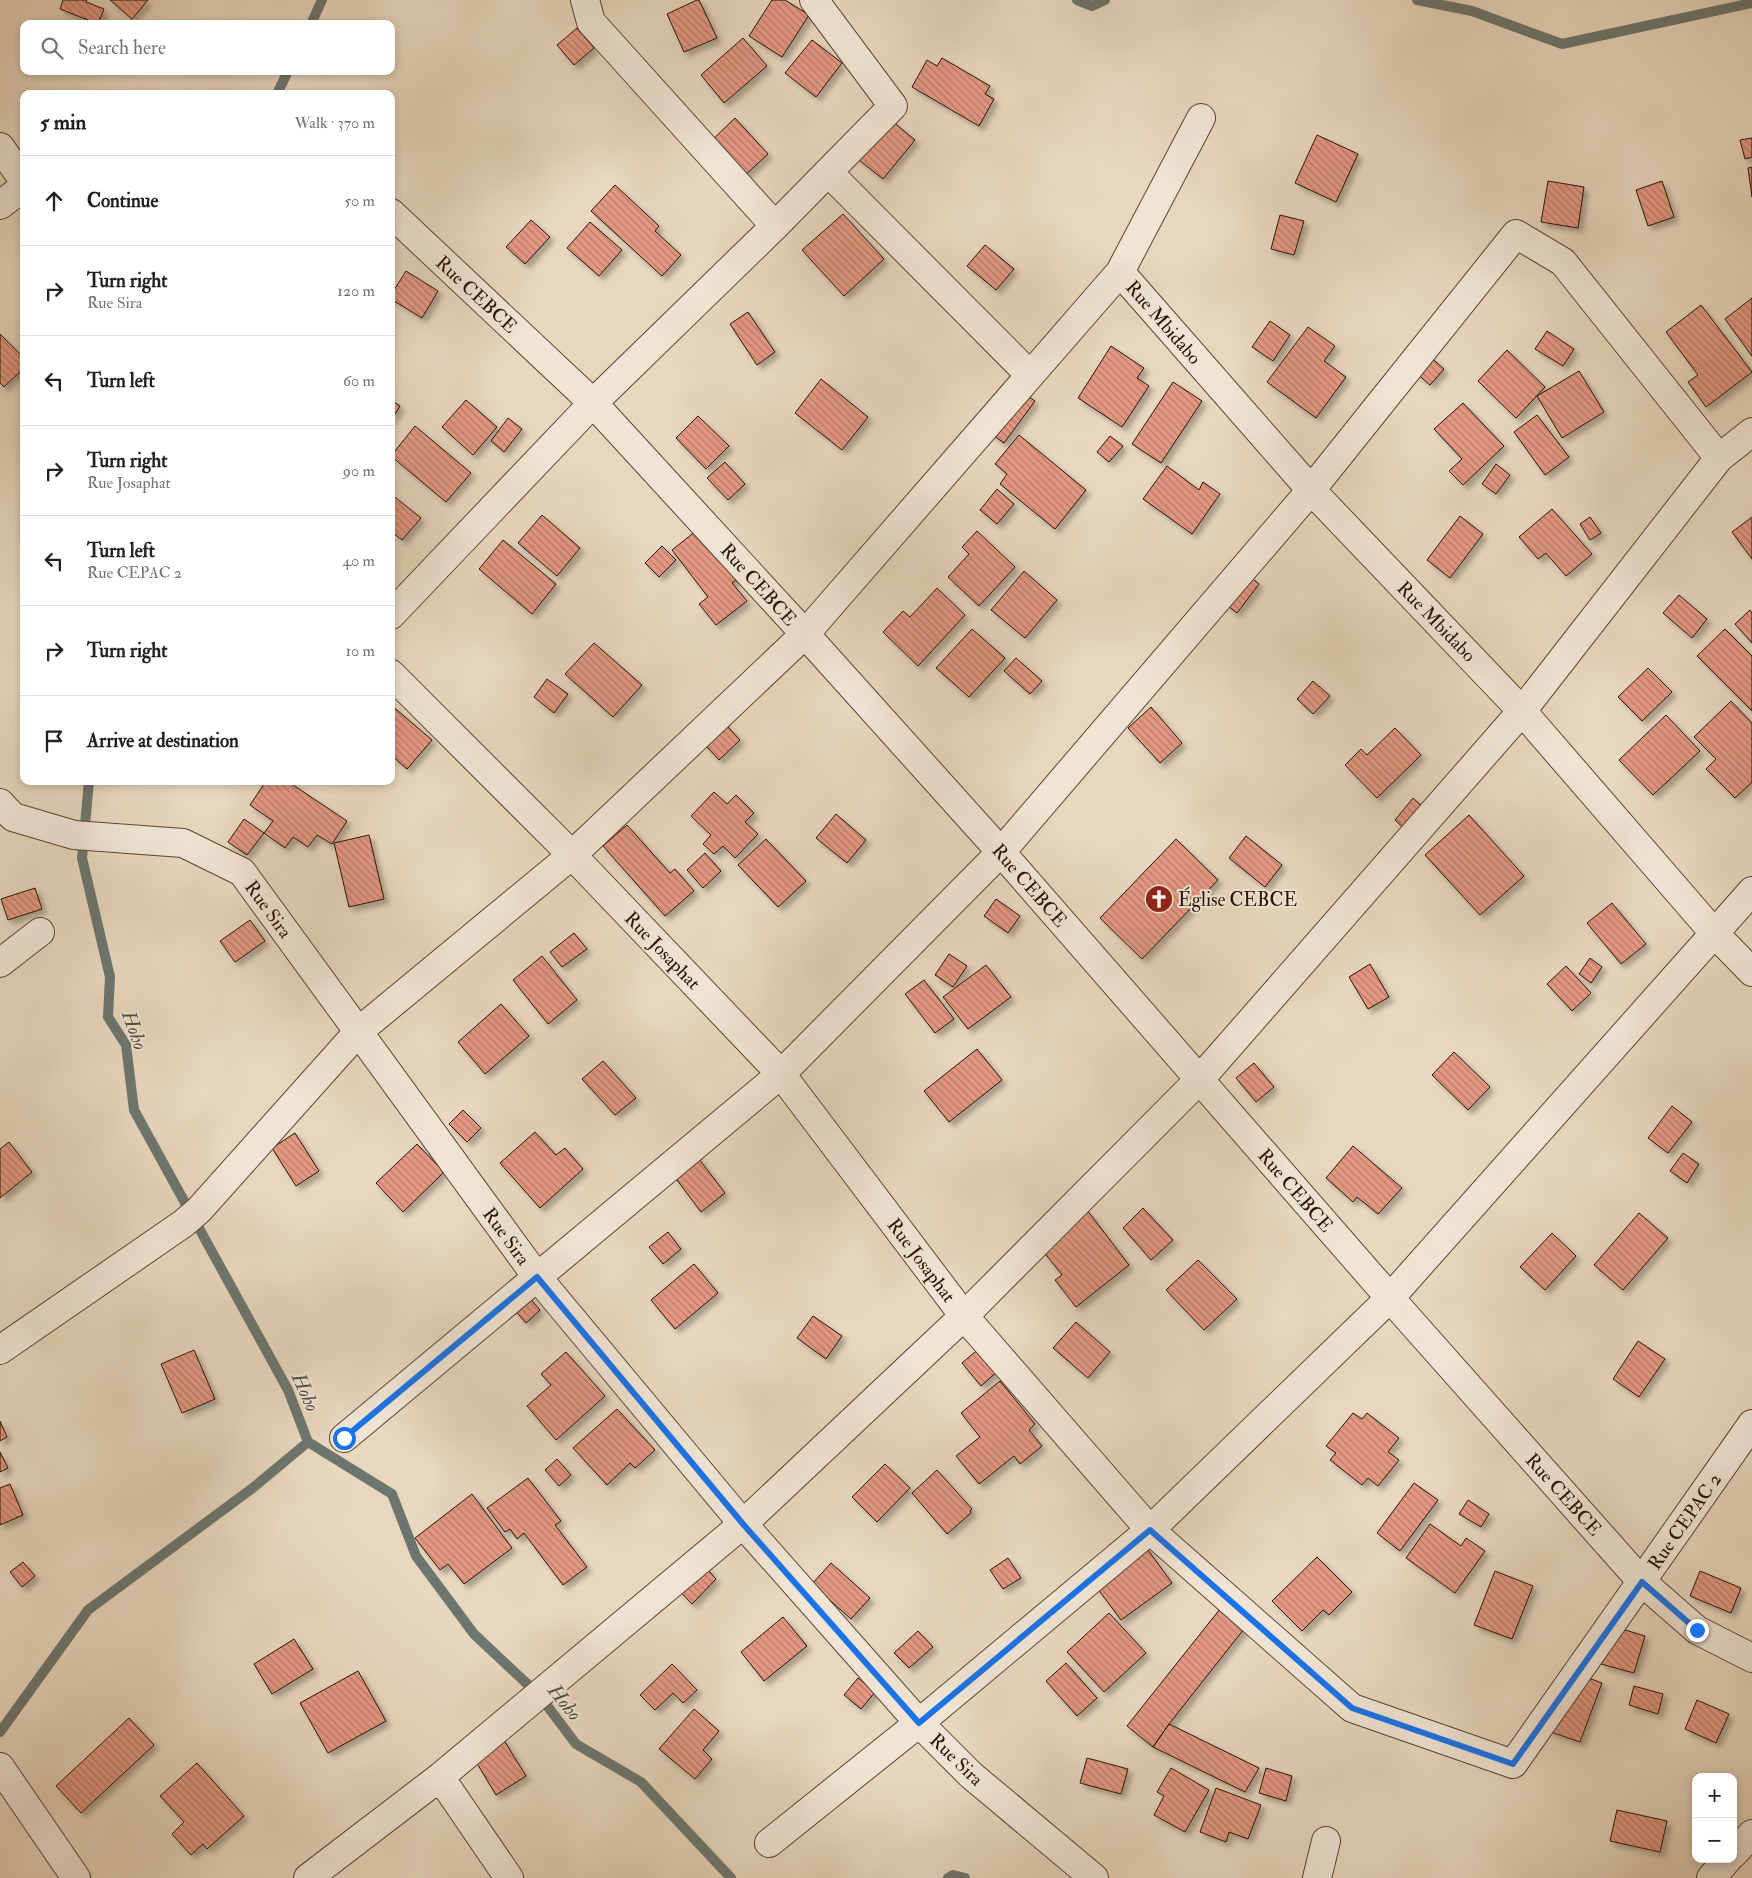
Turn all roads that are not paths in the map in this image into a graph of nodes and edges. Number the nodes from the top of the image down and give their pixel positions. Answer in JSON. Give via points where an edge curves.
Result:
{"nodes":[{"id":1,"x":814,"y":0,"type":"edge"},
{"id":2,"x":588,"y":11,"type":"edge"},
{"id":3,"x":1201,"y":118,"type":"dead end"},
{"id":4,"x":0,"y":147,"type":"edge"},
{"id":5,"x":828,"y":172,"type":"junction"},
{"id":6,"x":20,"y":174,"type":"edge"},
{"id":7,"x":20,"y":190,"type":"edge"},
{"id":8,"x":0,"y":205,"type":"edge"},
{"id":9,"x":395,"y":217,"type":"edge"},
{"id":10,"x":775,"y":226,"type":"junction"},
{"id":11,"x":1120,"y":272,"type":"junction"},
{"id":12,"x":1030,"y":375,"type":"junction"},
{"id":13,"x":593,"y":403,"type":"junction"},
{"id":14,"x":1752,"y":432,"type":"edge"},
{"id":15,"x":1719,"y":458,"type":"junction"},
{"id":16,"x":1311,"y":490,"type":"junction"},
{"id":17,"x":395,"y":611,"type":"edge"},
{"id":18,"x":805,"y":634,"type":"junction"},
{"id":19,"x":395,"y":678,"type":"edge"},
{"id":20,"x":1522,"y":711,"type":"junction"},
{"id":21,"x":0,"y":803,"type":"edge"},
{"id":22,"x":1001,"y":852,"type":"junction"},
{"id":23,"x":572,"y":855,"type":"junction"},
{"id":24,"x":1752,"y":892,"type":"edge"},
{"id":25,"x":40,"y":932,"type":"dead end"},
{"id":26,"x":1715,"y":934,"type":"junction"},
{"id":27,"x":0,"y":963,"type":"edge"},
{"id":28,"x":1752,"y":972,"type":"edge"},
{"id":29,"x":359,"y":1031,"type":"junction"},
{"id":30,"x":781,"y":1074,"type":"junction"},
{"id":31,"x":1200,"y":1078,"type":"junction"},
{"id":32,"x":537,"y":1277,"type":"junction"},
{"id":33,"x":1390,"y":1298,"type":"junction"},
{"id":34,"x":964,"y":1316,"type":"junction"},
{"id":35,"x":0,"y":1350,"type":"edge"},
{"id":36,"x":1752,"y":1424,"type":"edge"},
{"id":37,"x":344,"y":1438,"type":"dead end"},
{"id":38,"x":743,"y":1524,"type":"junction"},
{"id":39,"x":1150,"y":1530,"type":"junction"},
{"id":40,"x":1642,"y":1582,"type":"junction"},
{"id":41,"x":1752,"y":1658,"type":"edge"},
{"id":42,"x":919,"y":1723,"type":"junction"},
{"id":43,"x":1513,"y":1764,"type":"joint"},
{"id":44,"x":0,"y":1767,"type":"edge"},
{"id":45,"x":440,"y":1778,"type":"junction"},
{"id":46,"x":1752,"y":1834,"type":"edge"},
{"id":47,"x":1326,"y":1841,"type":"dead end"},
{"id":48,"x":769,"y":1843,"type":"dead end"},
{"id":49,"x":1737,"y":1850,"type":"edge"},
{"id":50,"x":1724,"y":1863,"type":"edge"},
{"id":51,"x":76,"y":1878,"type":"edge"},
{"id":52,"x":308,"y":1878,"type":"edge"},
{"id":53,"x":508,"y":1878,"type":"edge"},
{"id":54,"x":1094,"y":1878,"type":"edge"},
{"id":55,"x":1317,"y":1878,"type":"edge"},
{"id":56,"x":1711,"y":1878,"type":"edge"}],
"edges":[{"from":1,"to":5,"type":"street","via":[[893,106]]},
{"from":2,"to":10,"type":"street"},
{"from":3,"to":11,"type":"street"},
{"from":4,"to":6,"type":"street"},
{"from":5,"to":10,"type":"street"},
{"from":5,"to":12,"type":"street"},
{"from":7,"to":8,"type":"street"},
{"from":9,"to":13,"type":"street","name":"Rue CEBCE"},
{"from":10,"to":13,"type":"street"},
{"from":11,"to":12,"type":"street"},
{"from":11,"to":16,"type":"street","name":"Rue Mbidabo"},
{"from":12,"to":18,"type":"street"},
{"from":13,"to":17,"type":"street"},
{"from":13,"to":18,"type":"street","name":"Rue CEBCE"},
{"from":14,"to":15,"type":"street"},
{"from":15,"to":16,"type":"street","via":[[1562,262],[1516,234]]},
{"from":15,"to":20,"type":"street"},
{"from":16,"to":20,"type":"street","name":"Rue Mbidabo"},
{"from":16,"to":22,"type":"street"},
{"from":18,"to":22,"type":"street","name":"Rue CEBCE"},
{"from":18,"to":23,"type":"street"},
{"from":19,"to":23,"type":"street","name":"Rue Josaphat"},
{"from":20,"to":26,"type":"street","name":"Rue Mbidabo"},
{"from":20,"to":31,"type":"street"},
{"from":21,"to":29,"type":"street","name":"Rue Sira","via":[[13,817],[86,836],[183,843],[242,872]]},
{"from":22,"to":30,"type":"street"},
{"from":22,"to":31,"type":"street","name":"Rue CEBCE"},
{"from":23,"to":29,"type":"street"},
{"from":23,"to":30,"type":"street","name":"Rue Josaphat"},
{"from":24,"to":26,"type":"street"},
{"from":25,"to":27,"type":"street"},
{"from":26,"to":28,"type":"street","name":"Rue Mbidabo"},
{"from":26,"to":33,"type":"street"},
{"from":29,"to":32,"type":"street","name":"Rue Sira"},
{"from":29,"to":35,"type":"street","via":[[191,1216]]},
{"from":30,"to":32,"type":"street"},
{"from":30,"to":34,"type":"street","name":"Rue Josaphat"},
{"from":31,"to":33,"type":"street","name":"Rue CEBCE"},
{"from":31,"to":34,"type":"street"},
{"from":32,"to":37,"type":"street"},
{"from":32,"to":38,"type":"street","name":"Rue Sira"},
{"from":33,"to":39,"type":"street"},
{"from":33,"to":40,"type":"street","name":"Rue CEBCE"},
{"from":34,"to":38,"type":"street"},
{"from":34,"to":39,"type":"street","name":"Rue Josaphat"},
{"from":36,"to":40,"type":"street","name":"Rue CEPAC 2"},
{"from":38,"to":42,"type":"street","name":"Rue Sira"},
{"from":38,"to":45,"type":"street"},
{"from":39,"to":42,"type":"street"},
{"from":39,"to":43,"type":"street","name":"Rue Josaphat","via":[[1352,1708]]},
{"from":40,"to":41,"type":"street","name":"Rue CEBCE","via":[[1697,1630]]},
{"from":40,"to":43,"type":"street","name":"Rue CEPAC 2"},
{"from":42,"to":48,"type":"street"},
{"from":42,"to":54,"type":"street","name":"Rue Sira","via":[[971,1775]]},
{"from":44,"to":51,"type":"street"},
{"from":45,"to":52,"type":"street"},
{"from":45,"to":53,"type":"street"},
{"from":46,"to":49,"type":"street"},
{"from":47,"to":55,"type":"street"},
{"from":50,"to":56,"type":"street"}]}
